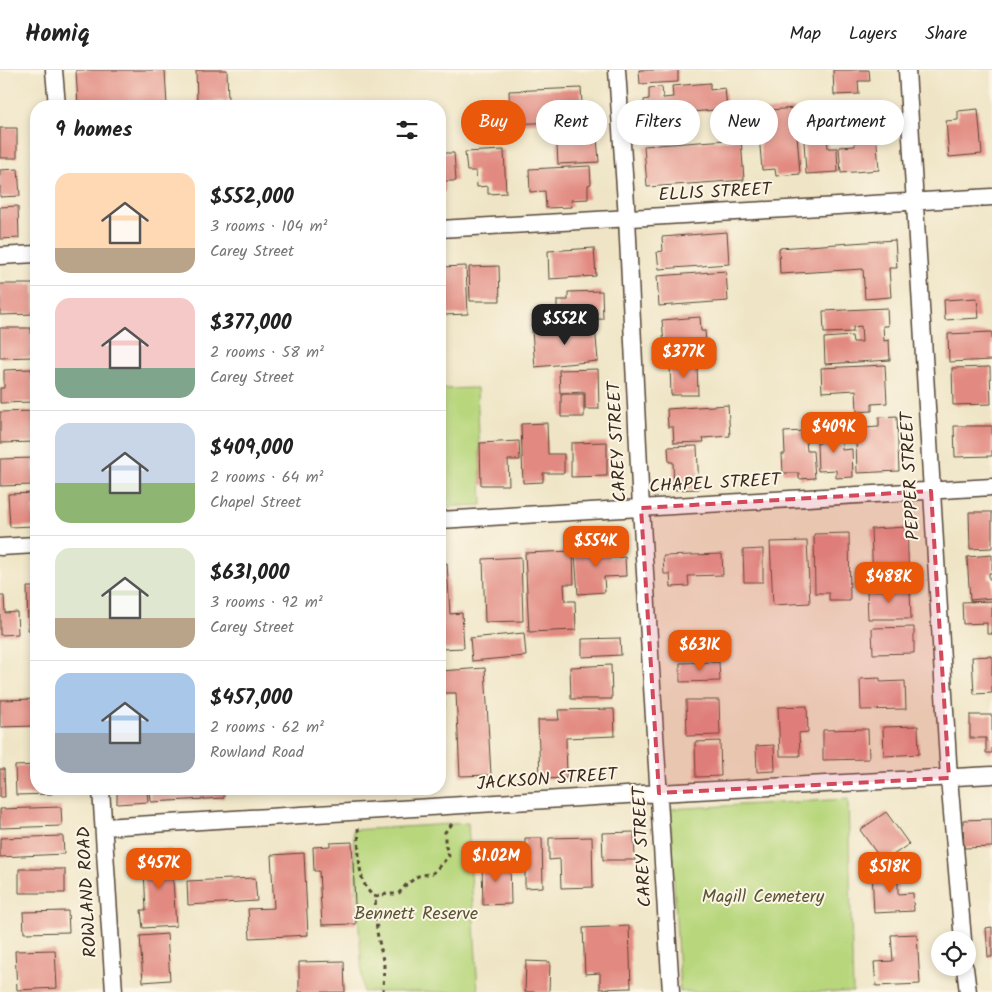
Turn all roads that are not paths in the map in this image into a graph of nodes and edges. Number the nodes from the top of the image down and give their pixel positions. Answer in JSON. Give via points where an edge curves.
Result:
{"nodes":[{"id":1,"x":54,"y":70,"type":"edge"},
{"id":2,"x":617,"y":70,"type":"edge"},
{"id":3,"x":907,"y":70,"type":"edge"},
{"id":4,"x":56,"y":100,"type":"edge"},
{"id":5,"x":992,"y":197,"type":"edge"},
{"id":6,"x":915,"y":202,"type":"junction"},
{"id":7,"x":626,"y":218,"type":"junction"},
{"id":8,"x":446,"y":229,"type":"edge"},
{"id":9,"x":30,"y":254,"type":"edge"},
{"id":10,"x":0,"y":256,"type":"edge"},
{"id":11,"x":992,"y":488,"type":"edge"},
{"id":12,"x":931,"y":491,"type":"junction"},
{"id":13,"x":641,"y":508,"type":"junction"},
{"id":14,"x":446,"y":520,"type":"edge"},
{"id":15,"x":30,"y":545,"type":"edge"},
{"id":16,"x":0,"y":547,"type":"edge"},
{"id":17,"x":992,"y":775,"type":"edge"},
{"id":18,"x":949,"y":778,"type":"junction"},
{"id":19,"x":659,"y":793,"type":"junction"},
{"id":20,"x":102,"y":795,"type":"edge"},
{"id":21,"x":104,"y":827,"type":"junction"},
{"id":22,"x":962,"y":931,"type":"edge"},
{"id":23,"x":967,"y":976,"type":"edge"},
{"id":24,"x":114,"y":992,"type":"edge"},
{"id":25,"x":671,"y":992,"type":"edge"},
{"id":26,"x":968,"y":992,"type":"edge"}],
"edges":[{"from":1,"to":4,"type":"street"},
{"from":2,"to":7,"type":"street","name":"CAREY STREET"},
{"from":3,"to":6,"type":"street","name":"PEPPER STREET"},
{"from":5,"to":6,"type":"street","name":"ELLIS STREET"},
{"from":6,"to":7,"type":"street","name":"ELLIS STREET"},
{"from":6,"to":12,"type":"street","name":"PEPPER STREET"},
{"from":7,"to":8,"type":"street","name":"ELLIS STREET"},
{"from":7,"to":13,"type":"street","name":"CAREY STREET"},
{"from":9,"to":10,"type":"street"},
{"from":11,"to":12,"type":"street","name":"CHAPEL STREET"},
{"from":12,"to":13,"type":"street","name":"CHAPEL STREET"},
{"from":12,"to":18,"type":"street","name":"PEPPER STREET"},
{"from":13,"to":14,"type":"street","name":"CHAPEL STREET"},
{"from":13,"to":19,"type":"street","name":"CAREY STREET"},
{"from":15,"to":16,"type":"street"},
{"from":17,"to":18,"type":"street","name":"JACKSON STREET"},
{"from":18,"to":19,"type":"street","name":"JACKSON STREET"},
{"from":18,"to":22,"type":"street","name":"PEPPER STREET"},
{"from":19,"to":21,"type":"street","name":"JACKSON STREET"},
{"from":19,"to":25,"type":"street","name":"CAREY STREET"},
{"from":20,"to":21,"type":"street","name":"ROWLAND ROAD"},
{"from":21,"to":24,"type":"street","name":"ROWLAND ROAD"},
{"from":23,"to":26,"type":"street"}]}
